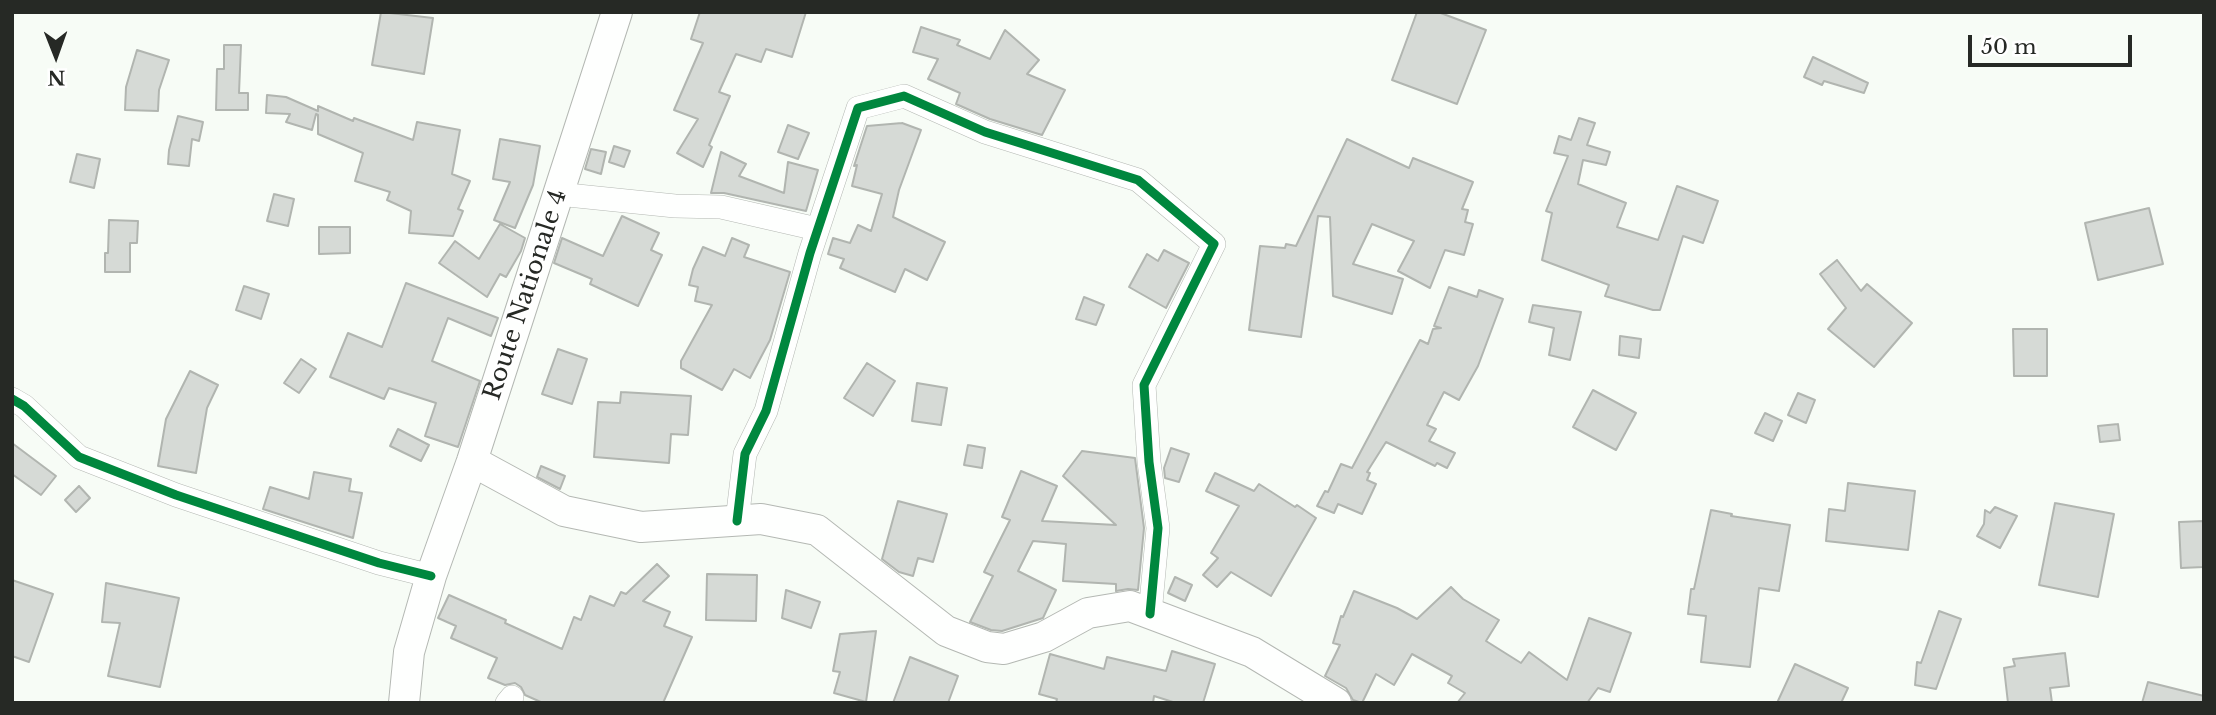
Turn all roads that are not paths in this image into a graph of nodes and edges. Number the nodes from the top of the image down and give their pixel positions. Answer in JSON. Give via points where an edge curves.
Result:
{"nodes":[{"id":1,"x":617,"y":12,"type":"edge"},
{"id":2,"x":558,"y":194,"type":"junction"},
{"id":3,"x":817,"y":229,"type":"junction"},
{"id":4,"x":12,"y":399,"type":"edge"},
{"id":5,"x":472,"y":461,"type":"junction"},
{"id":6,"x":737,"y":521,"type":"junction"},
{"id":7,"x":431,"y":576,"type":"junction"},
{"id":8,"x":1150,"y":614,"type":"junction"},
{"id":9,"x":404,"y":703,"type":"edge"},
{"id":10,"x":1336,"y":703,"type":"edge"}],
"edges":[{"from":1,"to":2,"type":"main road","name":"Route Nationale 4"},
{"from":2,"to":3,"type":"street","via":[[721,207]]},
{"from":2,"to":5,"type":"main road","name":"Route Nationale 4"},
{"from":3,"to":6,"type":"street","via":[[766,411],[745,454]]},
{"from":3,"to":8,"type":"street","via":[[858,108],[904,96],[985,132],[1138,180],[1214,244],[1144,385],[1158,528]]},
{"from":4,"to":7,"type":"street","via":[[79,457],[176,495]]},
{"from":5,"to":6,"type":"main road","via":[[564,511],[641,527]]},
{"from":5,"to":7,"type":"main road","name":"Route Nationale 4"},
{"from":6,"to":8,"type":"main road","via":[[761,519],[817,530],[946,631],[986,647],[1004,649],[1044,637],[1088,613],[1130,606]]},
{"from":7,"to":9,"type":"main road","name":"Route Nationale 4","via":[[409,652]]},
{"from":8,"to":10,"type":"main road","via":[[1252,652]]}]}
